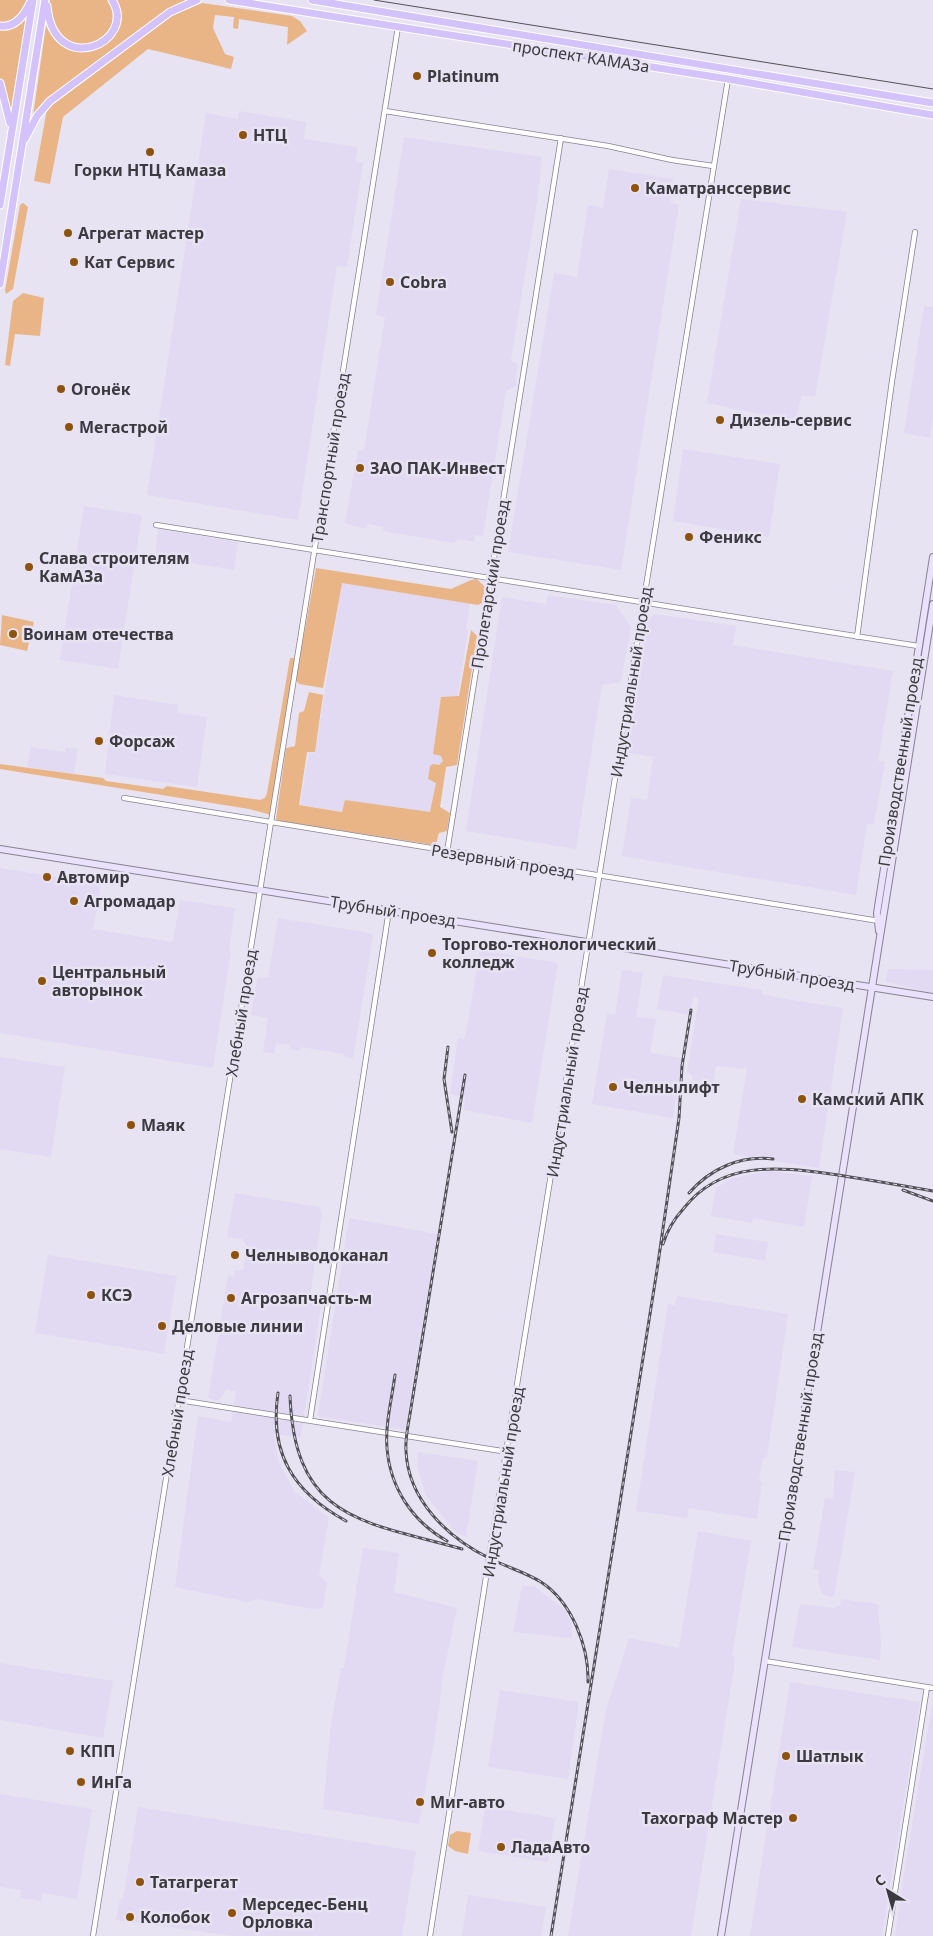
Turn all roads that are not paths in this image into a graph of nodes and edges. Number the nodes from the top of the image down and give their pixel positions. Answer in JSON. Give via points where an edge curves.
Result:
{"nodes":[{"id":1,"x":32,"y":0,"type":"edge"},
{"id":2,"x":46,"y":0,"type":"edge"},
{"id":3,"x":112,"y":0,"type":"edge"},
{"id":4,"x":197,"y":0,"type":"edge"},
{"id":5,"x":229,"y":0,"type":"edge"},
{"id":6,"x":278,"y":0,"type":"edge"},
{"id":7,"x":312,"y":0,"type":"edge"},
{"id":8,"x":282,"y":9,"type":"junction"},
{"id":9,"x":0,"y":26,"type":"edge"},
{"id":10,"x":398,"y":27,"type":"junction"},
{"id":11,"x":508,"y":32,"type":"junction"},
{"id":12,"x":504,"y":44,"type":"junction"},
{"id":13,"x":728,"y":79,"type":"junction"},
{"id":14,"x":0,"y":83,"type":"edge"},
{"id":15,"x":805,"y":83,"type":"junction"},
{"id":16,"x":829,"y":87,"type":"junction"},
{"id":17,"x":799,"y":93,"type":"junction"},
{"id":18,"x":826,"y":98,"type":"junction"},
{"id":19,"x":933,"y":103,"type":"edge"},
{"id":20,"x":386,"y":111,"type":"junction"},
{"id":21,"x":933,"y":115,"type":"edge"},
{"id":22,"x":561,"y":138,"type":"junction"},
{"id":23,"x":10,"y":145,"type":"junction"},
{"id":24,"x":22,"y":146,"type":"junction"},
{"id":25,"x":713,"y":166,"type":"junction"},
{"id":26,"x":0,"y":205,"type":"edge"},
{"id":27,"x":915,"y":232,"type":"dead end"},
{"id":28,"x":0,"y":284,"type":"edge"},
{"id":29,"x":156,"y":525,"type":"dead end"},
{"id":30,"x":315,"y":551,"type":"junction"},
{"id":31,"x":933,"y":557,"type":"edge"},
{"id":32,"x":491,"y":578,"type":"junction"},
{"id":33,"x":644,"y":602,"type":"junction"},
{"id":34,"x":933,"y":604,"type":"edge"},
{"id":35,"x":857,"y":637,"type":"junction"},
{"id":36,"x":918,"y":646,"type":"junction"},
{"id":37,"x":926,"y":648,"type":"junction"},
{"id":38,"x":124,"y":798,"type":"dead end"},
{"id":39,"x":272,"y":822,"type":"junction"},
{"id":40,"x":894,"y":831,"type":"junction"},
{"id":41,"x":0,"y":849,"type":"edge"},
{"id":42,"x":447,"y":852,"type":"junction"},
{"id":43,"x":600,"y":876,"type":"junction"},
{"id":44,"x":261,"y":890,"type":"junction"},
{"id":45,"x":389,"y":910,"type":"junction"},
{"id":46,"x":880,"y":921,"type":"junction"},
{"id":47,"x":589,"y":942,"type":"junction"},
{"id":48,"x":872,"y":988,"type":"junction"},
{"id":49,"x":933,"y":997,"type":"edge"},
{"id":50,"x":179,"y":1400,"type":"junction"},
{"id":51,"x":310,"y":1420,"type":"junction"},
{"id":52,"x":508,"y":1452,"type":"junction"},
{"id":53,"x":765,"y":1661,"type":"junction"},
{"id":54,"x":927,"y":1687,"type":"junction"},
{"id":55,"x":933,"y":1688,"type":"edge"},
{"id":56,"x":93,"y":1936,"type":"edge"},
{"id":57,"x":430,"y":1936,"type":"edge"},
{"id":58,"x":721,"y":1936,"type":"edge"},
{"id":59,"x":888,"y":1936,"type":"edge"}],
"edges":[{"from":1,"to":9,"type":"main road","via":[[20,20],[8,27]]},
{"from":1,"to":23,"type":"main road"},
{"from":2,"to":3,"type":"main road","via":[[52,31],[70,46],[82,49],[95,47],[114,30],[117,18]]},
{"from":2,"to":24,"type":"main road"},
{"from":4,"to":24,"type":"main road","via":[[170,12],[50,100],[37,116]]},
{"from":5,"to":8,"type":"main road","name":"проспект КАМАЗа"},
{"from":6,"to":8,"type":"main road","via":[[276,2]]},
{"from":7,"to":11,"type":"main road","name":"проспект КАМАЗа"},
{"from":8,"to":10,"type":"main road","name":"проспект КАМАЗа"},
{"from":10,"to":12,"type":"main road","name":"проспект КАМАЗа"},
{"from":10,"to":20,"type":"street","name":"Транспортный проезд"},
{"from":11,"to":12,"type":"main road","via":[[520,40]]},
{"from":11,"to":15,"type":"main road","name":"проспект КАМАЗа"},
{"from":12,"to":13,"type":"main road","name":"проспект КАМАЗа"},
{"from":13,"to":17,"type":"main road","name":"проспект КАМАЗа"},
{"from":13,"to":25,"type":"street","name":"Индустриальный проезд"},
{"from":14,"to":23,"type":"main road","via":[[10,118]]},
{"from":15,"to":16,"type":"main road","name":"проспект КАМАЗа"},
{"from":15,"to":17,"type":"main road","via":[[810,85],[810,90]]},
{"from":16,"to":18,"type":"main road","via":[[821,92]]},
{"from":16,"to":19,"type":"main road","name":"проспект КАМАЗа"},
{"from":17,"to":18,"type":"main road","name":"проспект КАМАЗа"},
{"from":18,"to":21,"type":"main road","name":"проспект КАМАЗа"},
{"from":20,"to":22,"type":"street"},
{"from":20,"to":30,"type":"street","name":"Транспортный проезд"},
{"from":22,"to":25,"type":"street"},
{"from":22,"to":32,"type":"street","name":"Пролетарский проезд"},
{"from":23,"to":26,"type":"main road"},
{"from":24,"to":28,"type":"main road"},
{"from":25,"to":33,"type":"street","name":"Индустриальный проезд"},
{"from":27,"to":35,"type":"street"},
{"from":29,"to":30,"type":"street"},
{"from":30,"to":32,"type":"street"},
{"from":30,"to":39,"type":"street","name":"Транспортный проезд"},
{"from":31,"to":36,"type":"street","name":"Производственный проезд"},
{"from":32,"to":33,"type":"street"},
{"from":32,"to":42,"type":"street","name":"Пролетарский проезд"},
{"from":33,"to":35,"type":"street"},
{"from":33,"to":43,"type":"street","name":"Индустриальный проезд"},
{"from":34,"to":37,"type":"street","name":"Производственный проезд"},
{"from":35,"to":36,"type":"street"},
{"from":36,"to":37,"type":"street"},
{"from":36,"to":40,"type":"street","name":"Производственный проезд"},
{"from":37,"to":40,"type":"street","name":"Производственный проезд"},
{"from":38,"to":39,"type":"street","name":"Резервный проезд"},
{"from":39,"to":42,"type":"street","name":"Резервный проезд"},
{"from":39,"to":44,"type":"street","name":"Транспортный проезд"},
{"from":40,"to":46,"type":"street","name":"Производственный проезд","via":[[877,912]]},
{"from":41,"to":44,"type":"street","name":"Трубный проезд"},
{"from":42,"to":43,"type":"street","name":"Резервный проезд"},
{"from":43,"to":46,"type":"street","name":"Резервный проезд"},
{"from":43,"to":47,"type":"street","name":"Индустриальный проезд"},
{"from":44,"to":45,"type":"street","name":"Трубный проезд"},
{"from":44,"to":50,"type":"street","name":"Хлебный проезд"},
{"from":45,"to":47,"type":"street","name":"Трубный проезд"},
{"from":45,"to":51,"type":"street"},
{"from":46,"to":48,"type":"street","name":"Производственный проезд"},
{"from":47,"to":48,"type":"street","name":"Трубный проезд"},
{"from":47,"to":52,"type":"street","name":"Индустриальный проезд"},
{"from":48,"to":49,"type":"street","name":"Трубный проезд"},
{"from":48,"to":53,"type":"street","name":"Производственный проезд"},
{"from":50,"to":51,"type":"street"},
{"from":50,"to":56,"type":"street","name":"Хлебный проезд"},
{"from":51,"to":52,"type":"street"},
{"from":52,"to":57,"type":"street","name":"Индустриальный проезд"},
{"from":53,"to":54,"type":"street"},
{"from":53,"to":58,"type":"street","name":"Производственный проезд"},
{"from":54,"to":55,"type":"street"},
{"from":54,"to":59,"type":"street"}]}
